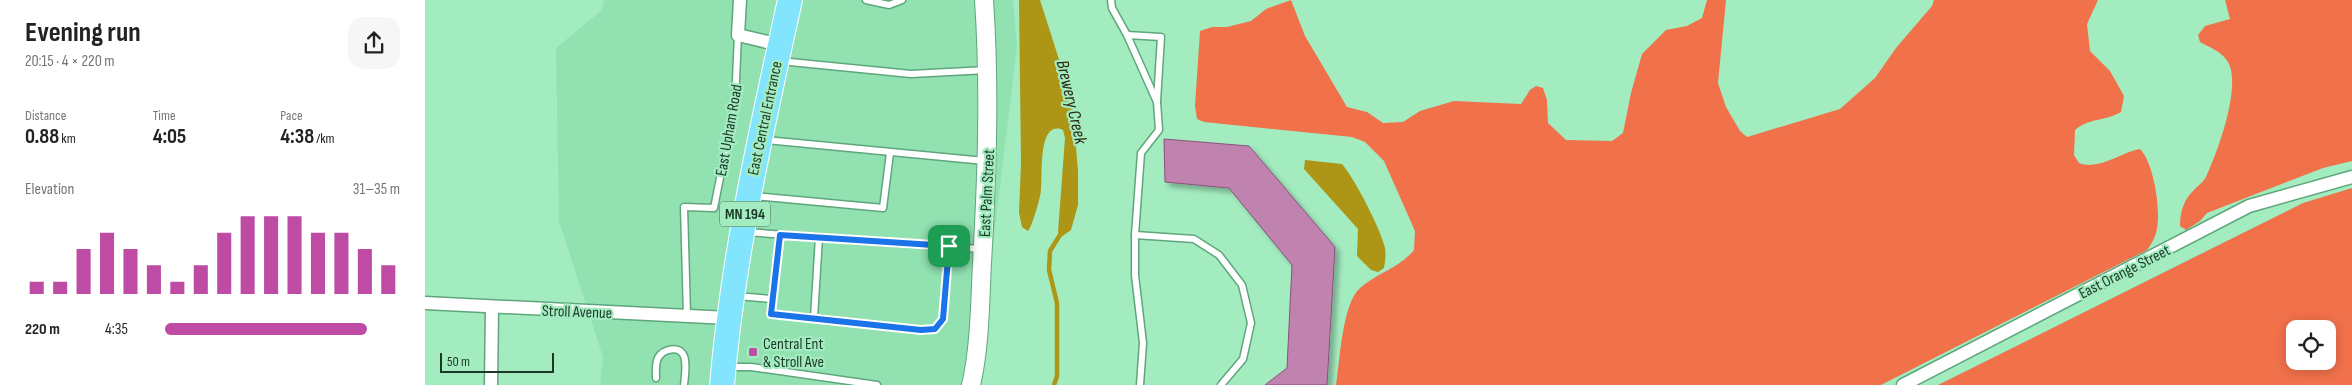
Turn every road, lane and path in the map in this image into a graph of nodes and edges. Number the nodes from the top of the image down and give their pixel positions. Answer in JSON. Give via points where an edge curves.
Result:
{"nodes":[{"id":1,"x":740,"y":0,"type":"edge"},
{"id":2,"x":790,"y":0,"type":"edge"},
{"id":3,"x":866,"y":0,"type":"edge"},
{"id":4,"x":902,"y":0,"type":"edge"},
{"id":5,"x":984,"y":0,"type":"edge"},
{"id":6,"x":1111,"y":0,"type":"edge"},
{"id":7,"x":738,"y":35,"type":"junction"},
{"id":8,"x":1127,"y":35,"type":"junction"},
{"id":9,"x":778,"y":53,"type":"junction"},
{"id":10,"x":988,"y":70,"type":"junction"},
{"id":11,"x":1157,"y":102,"type":"junction"},
{"id":12,"x":759,"y":139,"type":"junction"},
{"id":13,"x":890,"y":153,"type":"junction"},
{"id":14,"x":988,"y":161,"type":"junction"},
{"id":15,"x":2352,"y":177,"type":"edge"},
{"id":16,"x":748,"y":195,"type":"junction"},
{"id":17,"x":743,"y":231,"type":"junction"},
{"id":18,"x":780,"y":235,"type":"junction"},
{"id":19,"x":1135,"y":235,"type":"junction"},
{"id":20,"x":819,"y":238,"type":"junction"},
{"id":21,"x":949,"y":246,"type":"junction"},
{"id":22,"x":983,"y":250,"type":"junction"},
{"id":23,"x":773,"y":299,"type":"junction"},
{"id":24,"x":425,"y":303,"type":"edge"},
{"id":25,"x":731,"y":307,"type":"junction"},
{"id":26,"x":492,"y":308,"type":"junction"},
{"id":27,"x":687,"y":315,"type":"junction"},
{"id":28,"x":814,"y":318,"type":"junction"},
{"id":29,"x":723,"y":376,"type":"edge"},
{"id":30,"x":656,"y":378,"type":"dead end"},
{"id":31,"x":491,"y":385,"type":"edge"},
{"id":32,"x":684,"y":385,"type":"edge"},
{"id":33,"x":877,"y":385,"type":"edge"},
{"id":34,"x":971,"y":385,"type":"edge"},
{"id":35,"x":1140,"y":385,"type":"edge"},
{"id":36,"x":1221,"y":385,"type":"edge"},
{"id":37,"x":1903,"y":385,"type":"edge"}],
"edges":[{"from":1,"to":7,"type":"street","name":"East Upham Road"},
{"from":2,"to":9,"type":"highway","name":"East Central Entrance","number":"MN 194"},
{"from":3,"to":4,"type":"lane","via":[[889,5]]},
{"from":5,"to":10,"type":"street","name":"East Palm Street"},
{"from":6,"to":8,"type":"lane"},
{"from":7,"to":9,"type":"street"},
{"from":7,"to":27,"type":"lane","name":"East Upham Road","via":[[735,102],[714,208],[684,207]]},
{"from":8,"to":11,"type":"lane"},
{"from":8,"to":11,"type":"lane","via":[[1161,37]]},
{"from":9,"to":10,"type":"lane","via":[[805,65],[911,74]]},
{"from":9,"to":12,"type":"highway","name":"East Central Entrance","number":"MN 194"},
{"from":10,"to":14,"type":"street","name":"East Palm Street"},
{"from":11,"to":19,"type":"lane","via":[[1159,130],[1141,153]]},
{"from":12,"to":13,"type":"lane"},
{"from":12,"to":16,"type":"highway","name":"East Central Entrance","number":"MN 194"},
{"from":13,"to":14,"type":"lane"},
{"from":13,"to":16,"type":"lane","via":[[883,208]]},
{"from":14,"to":22,"type":"street","name":"East Palm Street"},
{"from":15,"to":37,"type":"street","name":"East Orange Street","via":[[2249,206]]},
{"from":16,"to":17,"type":"highway","name":"East Central Entrance","number":"MN 194"},
{"from":17,"to":18,"type":"lane"},
{"from":17,"to":25,"type":"highway","name":"East Central Entrance","number":"MN 194"},
{"from":18,"to":20,"type":"lane"},
{"from":18,"to":23,"type":"lane"},
{"from":19,"to":35,"type":"lane","via":[[1135,275],[1143,343]]},
{"from":19,"to":36,"type":"lane","via":[[1193,239],[1219,255],[1242,285],[1251,323],[1243,359]]},
{"from":20,"to":21,"type":"lane"},
{"from":20,"to":28,"type":"lane"},
{"from":21,"to":22,"type":"lane"},
{"from":21,"to":28,"type":"lane","via":[[943,319],[935,329]]},
{"from":22,"to":34,"type":"street","name":"East Palm Street"},
{"from":23,"to":25,"type":"lane"},
{"from":23,"to":28,"type":"lane","via":[[771,314]]},
{"from":24,"to":26,"type":"street","name":"Stroll Avenue"},
{"from":25,"to":27,"type":"street","name":"Stroll Avenue"},
{"from":25,"to":29,"type":"highway","name":"East Central Entrance","number":"MN 194"},
{"from":26,"to":27,"type":"street","name":"Stroll Avenue"},
{"from":26,"to":31,"type":"street"},
{"from":29,"to":33,"type":"lane","via":[[751,367]]},
{"from":30,"to":32,"type":"lane","via":[[660,354],[667,350],[679,351],[685,363]]}]}
